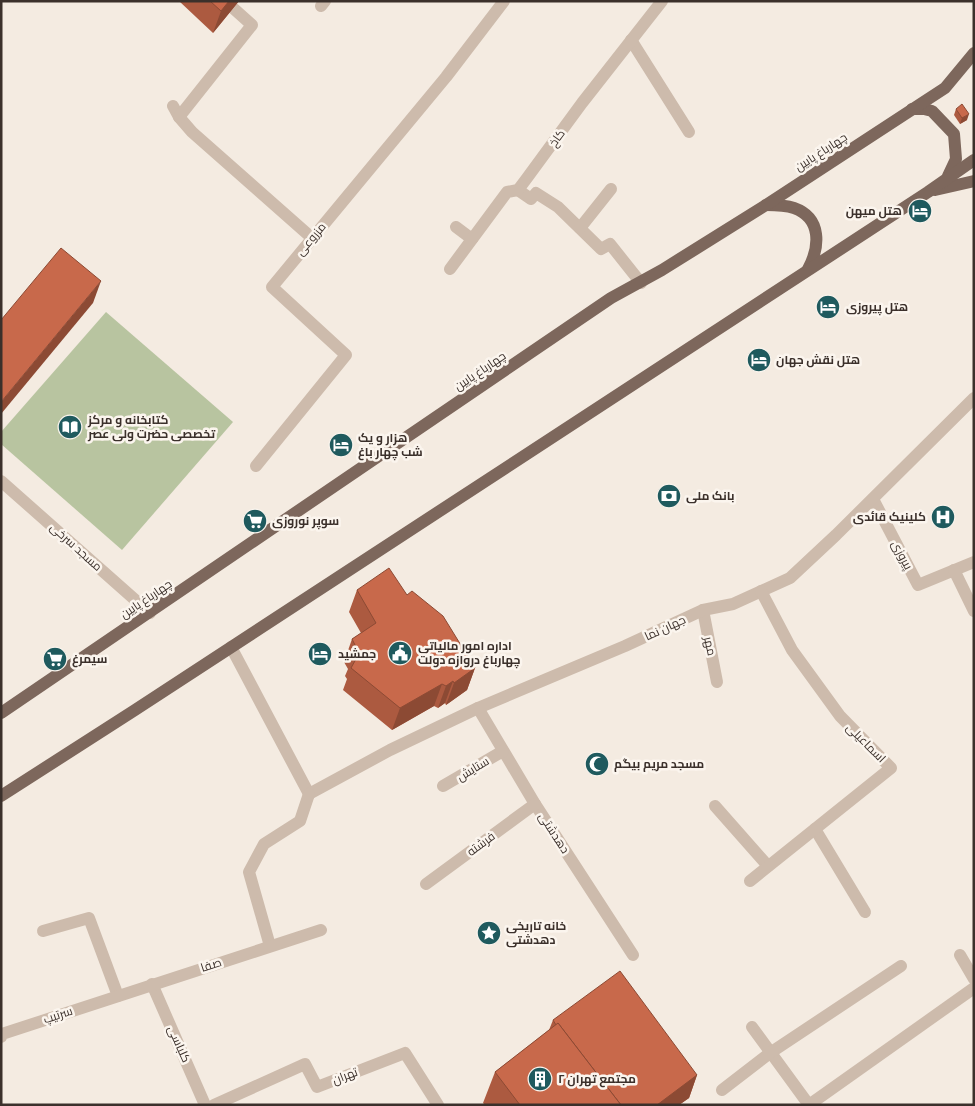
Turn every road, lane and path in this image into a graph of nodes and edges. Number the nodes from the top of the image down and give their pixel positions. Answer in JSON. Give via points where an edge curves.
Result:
{"nodes":[{"id":1,"x":504,"y":1,"type":"edge"},
{"id":2,"x":662,"y":1,"type":"edge"},
{"id":3,"x":234,"y":8,"type":"dead end"},
{"id":4,"x":631,"y":40,"type":"junction"},
{"id":5,"x":974,"y":53,"type":"edge"},
{"id":6,"x":912,"y":109,"type":"junction"},
{"id":7,"x":689,"y":132,"type":"dead end"},
{"id":8,"x":974,"y":160,"type":"edge"},
{"id":9,"x":947,"y":178,"type":"junction"},
{"id":10,"x":974,"y":181,"type":"edge"},
{"id":11,"x":612,"y":189,"type":"dead end"},
{"id":12,"x":518,"y":190,"type":"junction"},
{"id":13,"x":928,"y":192,"type":"junction"},
{"id":14,"x":766,"y":205,"type":"junction"},
{"id":15,"x":456,"y":227,"type":"dead end"},
{"id":16,"x":580,"y":228,"type":"junction"},
{"id":17,"x":312,"y":238,"type":"junction"},
{"id":18,"x":472,"y":239,"type":"junction"},
{"id":19,"x":450,"y":269,"type":"dead end"},
{"id":20,"x":807,"y":271,"type":"junction"},
{"id":21,"x":641,"y":283,"type":"junction"},
{"id":22,"x":974,"y":398,"type":"edge"},
{"id":23,"x":256,"y":466,"type":"dead end"},
{"id":24,"x":1,"y":481,"type":"edge"},
{"id":25,"x":873,"y":499,"type":"junction"},
{"id":26,"x":974,"y":562,"type":"edge"},
{"id":27,"x":954,"y":570,"type":"junction"},
{"id":28,"x":761,"y":591,"type":"junction"},
{"id":29,"x":703,"y":610,"type":"junction"},
{"id":30,"x":974,"y":611,"type":"edge"},
{"id":31,"x":150,"y":613,"type":"junction"},
{"id":32,"x":231,"y":647,"type":"junction"},
{"id":33,"x":717,"y":682,"type":"dead end"},
{"id":34,"x":478,"y":708,"type":"junction"},
{"id":35,"x":1,"y":713,"type":"edge"},
{"id":36,"x":503,"y":751,"type":"junction"},
{"id":37,"x":444,"y":786,"type":"dead end"},
{"id":38,"x":309,"y":794,"type":"junction"},
{"id":39,"x":1,"y":796,"type":"edge"},
{"id":40,"x":536,"y":804,"type":"junction"},
{"id":41,"x":715,"y":806,"type":"dead end"},
{"id":42,"x":815,"y":829,"type":"junction"},
{"id":43,"x":768,"y":866,"type":"junction"},
{"id":44,"x":750,"y":881,"type":"dead end"},
{"id":45,"x":426,"y":884,"type":"dead end"},
{"id":46,"x":865,"y":912,"type":"dead end"},
{"id":47,"x":321,"y":930,"type":"dead end"},
{"id":48,"x":43,"y":931,"type":"dead end"},
{"id":49,"x":270,"y":946,"type":"junction"},
{"id":50,"x":960,"y":955,"type":"dead end"},
{"id":51,"x":634,"y":956,"type":"dead end"},
{"id":52,"x":901,"y":966,"type":"dead end"},
{"id":53,"x":974,"y":979,"type":"edge"},
{"id":54,"x":152,"y":984,"type":"junction"},
{"id":55,"x":974,"y":988,"type":"edge"},
{"id":56,"x":118,"y":996,"type":"junction"},
{"id":57,"x":752,"y":1027,"type":"dead end"},
{"id":58,"x":1,"y":1037,"type":"edge"},
{"id":59,"x":770,"y":1053,"type":"junction"},
{"id":60,"x":722,"y":1090,"type":"dead end"},
{"id":61,"x":205,"y":1105,"type":"edge"},
{"id":62,"x":214,"y":1105,"type":"edge"},
{"id":63,"x":438,"y":1105,"type":"edge"},
{"id":64,"x":809,"y":1105,"type":"edge"}],
"edges":[{"from":1,"to":17,"type":"street","name":"مزروعی","via":[[446,77]]},
{"from":2,"to":4,"type":"street","name":"کاخ"},
{"from":3,"to":17,"type":"street","via":[[252,26],[176,111],[192,132]]},
{"from":4,"to":7,"type":"street"},
{"from":4,"to":12,"type":"street","name":"کاخ"},
{"from":5,"to":6,"type":"main road","name":"چهارباغ پایین","via":[[945,88]]},
{"from":6,"to":9,"type":"main road","via":[[932,111],[954,134],[956,159]]},
{"from":6,"to":14,"type":"main road","name":"چهارباغ پایین"},
{"from":8,"to":9,"type":"main road"},
{"from":9,"to":13,"type":"main road"},
{"from":10,"to":13,"type":"main road"},
{"from":11,"to":16,"type":"street"},
{"from":12,"to":16,"type":"street","via":[[531,199],[536,193],[558,207]]},
{"from":12,"to":18,"type":"street","name":"کاخ","via":[[506,192]]},
{"from":13,"to":20,"type":"main road"},
{"from":14,"to":20,"type":"main road","via":[[795,208],[815,227],[818,240]]},
{"from":14,"to":21,"type":"main road","name":"چهارباغ پایین"},
{"from":15,"to":18,"type":"street"},
{"from":16,"to":21,"type":"street","via":[[601,249],[610,244]]},
{"from":17,"to":23,"type":"street","name":"مزروعی","via":[[272,287],[346,355]]},
{"from":18,"to":19,"type":"street","name":"کاخ"},
{"from":20,"to":32,"type":"main road"},
{"from":21,"to":31,"type":"main road","name":"چهارباغ پایین","via":[[611,298]]},
{"from":22,"to":25,"type":"street","name":"جهان نما"},
{"from":24,"to":31,"type":"street","name":"مسجد سرخی"},
{"from":25,"to":27,"type":"street","name":"پیروزی","via":[[918,585]]},
{"from":25,"to":28,"type":"street","name":"جهان نما","via":[[790,578]]},
{"from":26,"to":27,"type":"street","name":"پیروزی"},
{"from":27,"to":30,"type":"street"},
{"from":28,"to":29,"type":"street","name":"جهان نما","via":[[733,604]]},
{"from":28,"to":42,"type":"street","name":"اسماعیلی","via":[[792,650],[840,716],[891,768]]},
{"from":29,"to":33,"type":"street","name":"مهر"},
{"from":29,"to":34,"type":"street","name":"جهان نما"},
{"from":31,"to":35,"type":"main road","name":"چهارباغ پایین"},
{"from":32,"to":38,"type":"street"},
{"from":32,"to":39,"type":"main road"},
{"from":34,"to":36,"type":"street","name":"دهدشتی"},
{"from":34,"to":38,"type":"street","name":"جهان نما"},
{"from":36,"to":37,"type":"street","name":"ستایش"},
{"from":36,"to":40,"type":"street","name":"دهدشتی"},
{"from":38,"to":49,"type":"street","via":[[300,822],[264,844],[250,872]]},
{"from":40,"to":45,"type":"street","name":"فرشته"},
{"from":40,"to":51,"type":"street","name":"دهدشتی"},
{"from":41,"to":43,"type":"street"},
{"from":42,"to":43,"type":"street","name":"اسماعیلی"},
{"from":42,"to":46,"type":"street"},
{"from":43,"to":44,"type":"street","name":"اسماعیلی"},
{"from":47,"to":49,"type":"street","name":"صفا"},
{"from":48,"to":56,"type":"street","via":[[89,918]]},
{"from":49,"to":54,"type":"street","name":"صفا"},
{"from":50,"to":53,"type":"street"},
{"from":52,"to":59,"type":"street"},
{"from":54,"to":56,"type":"street","name":"سرتیپ"},
{"from":54,"to":61,"type":"street","name":"کلباسی"},
{"from":55,"to":64,"type":"street"},
{"from":56,"to":58,"type":"street","name":"سرتیپ","via":[[2,1034]]},
{"from":57,"to":59,"type":"street"},
{"from":59,"to":60,"type":"street"},
{"from":59,"to":64,"type":"street"},
{"from":62,"to":63,"type":"street","name":"تهران","via":[[305,1064],[317,1087],[405,1053]]}]}
